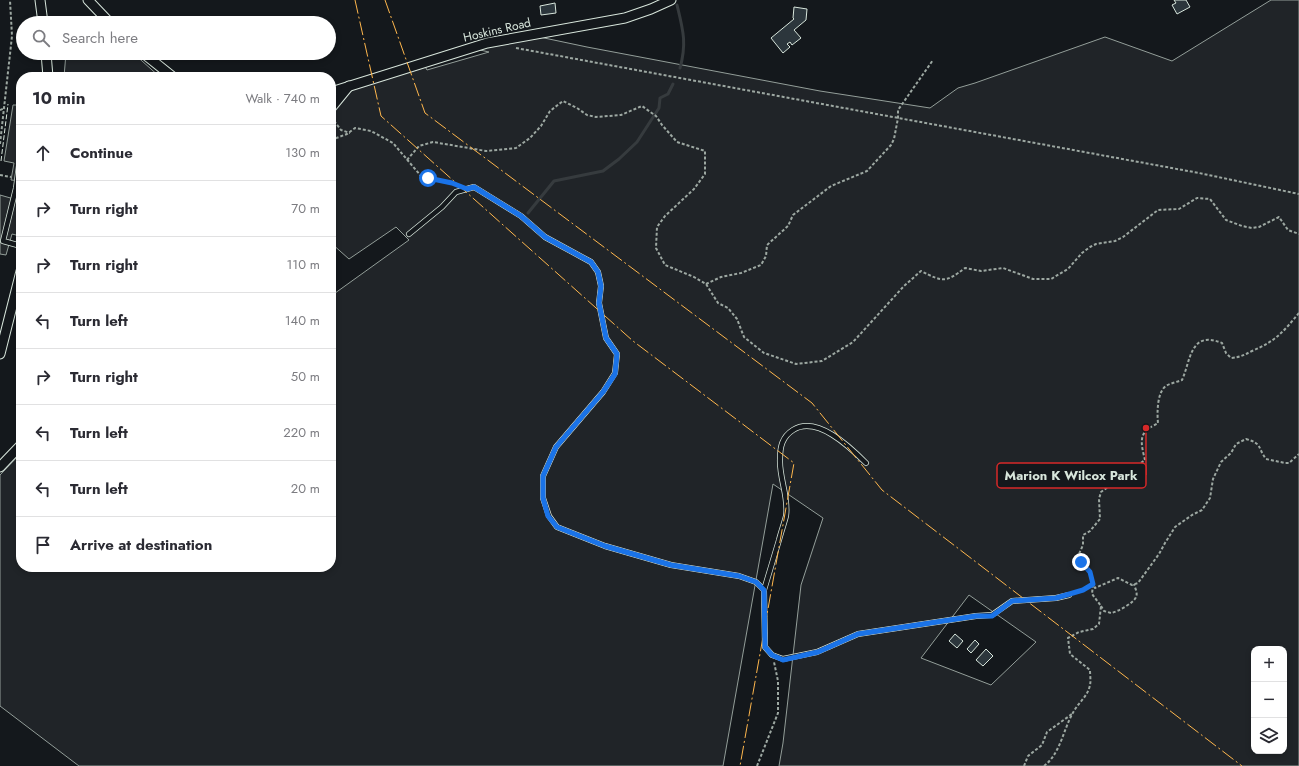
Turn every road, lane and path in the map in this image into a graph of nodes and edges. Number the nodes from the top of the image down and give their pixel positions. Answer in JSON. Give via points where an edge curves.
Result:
{"nodes":[{"id":1,"x":10,"y":0,"type":"edge"},
{"id":2,"x":40,"y":0,"type":"edge"},
{"id":3,"x":88,"y":0,"type":"edge"},
{"id":4,"x":671,"y":0,"type":"edge"},
{"id":5,"x":42,"y":16,"type":"edge"},
{"id":6,"x":103,"y":16,"type":"edge"},
{"id":7,"x":510,"y":47,"type":"dead end"},
{"id":8,"x":47,"y":60,"type":"edge"},
{"id":9,"x":152,"y":60,"type":"edge"},
{"id":10,"x":933,"y":60,"type":"dead end"},
{"id":11,"x":48,"y":72,"type":"edge"},
{"id":12,"x":167,"y":72,"type":"edge"},
{"id":13,"x":349,"y":86,"type":"junction"},
{"id":14,"x":336,"y":90,"type":"edge"},
{"id":15,"x":336,"y":102,"type":"edge"},
{"id":16,"x":5,"y":108,"type":"junction"},
{"id":17,"x":0,"y":110,"type":"edge"},
{"id":18,"x":898,"y":118,"type":"junction"},
{"id":19,"x":336,"y":124,"type":"edge"},
{"id":20,"x":350,"y":133,"type":"junction"},
{"id":21,"x":336,"y":138,"type":"edge"},
{"id":22,"x":0,"y":144,"type":"edge"},
{"id":23,"x":407,"y":160,"type":"junction"},
{"id":24,"x":0,"y":175,"type":"edge"},
{"id":25,"x":11,"y":178,"type":"dead end"},
{"id":26,"x":16,"y":188,"type":"edge"},
{"id":27,"x":467,"y":189,"type":"junction"},
{"id":28,"x":1299,"y":194,"type":"edge"},
{"id":29,"x":409,"y":234,"type":"dead end"},
{"id":30,"x":1299,"y":234,"type":"edge"},
{"id":31,"x":16,"y":245,"type":"edge"},
{"id":32,"x":706,"y":284,"type":"junction"},
{"id":33,"x":16,"y":291,"type":"edge"},
{"id":34,"x":1299,"y":313,"type":"edge"},
{"id":35,"x":0,"y":354,"type":"edge"},
{"id":36,"x":16,"y":450,"type":"edge"},
{"id":37,"x":1299,"y":454,"type":"edge"},
{"id":38,"x":866,"y":463,"type":"dead end"},
{"id":39,"x":0,"y":468,"type":"edge"},
{"id":40,"x":1093,"y":584,"type":"junction"},
{"id":41,"x":1134,"y":584,"type":"junction"},
{"id":42,"x":764,"y":590,"type":"junction"},
{"id":43,"x":1069,"y":595,"type":"joint"},
{"id":44,"x":1101,"y":606,"type":"junction"},
{"id":45,"x":772,"y":655,"type":"junction"},
{"id":46,"x":1072,"y":714,"type":"junction"},
{"id":47,"x":757,"y":766,"type":"edge"},
{"id":48,"x":1024,"y":766,"type":"edge"},
{"id":49,"x":1044,"y":766,"type":"edge"}],
"edges":[{"from":1,"to":16,"type":"path","via":[[12,36]]},
{"from":2,"to":5,"type":"street"},
{"from":3,"to":6,"type":"street"},
{"from":4,"to":13,"type":"street","name":"Hoskins Road","via":[[626,18],[487,43]]},
{"from":7,"to":18,"type":"path"},
{"from":8,"to":11,"type":"street"},
{"from":9,"to":12,"type":"street"},
{"from":10,"to":18,"type":"path","via":[[898,110]]},
{"from":13,"to":14,"type":"street","name":"Hoskins Road"},
{"from":13,"to":15,"type":"street"},
{"from":16,"to":17,"type":"path"},
{"from":16,"to":22,"type":"path"},
{"from":18,"to":28,"type":"path","via":[[1199,173]]},
{"from":18,"to":32,"type":"path","via":[[894,139],[867,171],[831,186],[794,215],[788,226],[767,245],[766,256],[761,265]]},
{"from":19,"to":20,"type":"path","via":[[341,130]]},
{"from":20,"to":21,"type":"path"},
{"from":20,"to":23,"type":"path","via":[[355,128],[379,134],[393,143]]},
{"from":23,"to":27,"type":"path","via":[[421,176]]},
{"from":23,"to":32,"type":"path","via":[[419,146],[433,142],[486,151],[516,148],[530,138],[550,111],[563,101],[587,115],[596,117],[621,115],[642,106],[656,116],[677,142],[705,151],[705,174],[694,189],[656,227],[656,248],[665,264]]},
{"from":24,"to":25,"type":"path"},
{"from":26,"to":31,"type":"lane","via":[[3,241]]},
{"from":27,"to":29,"type":"lane","via":[[456,192]]},
{"from":27,"to":42,"type":"lane","via":[[474,187],[521,216],[545,237],[591,262],[598,272],[601,286],[599,303],[606,338],[617,354],[615,374],[556,447],[543,476],[543,498],[548,516],[557,527],[605,546],[671,565],[739,576],[756,582]]},
{"from":30,"to":32,"type":"path","via":[[1288,230],[1279,217],[1259,227],[1242,226],[1225,219],[1210,199],[1197,198],[1179,208],[1158,210],[1123,237],[1096,244],[1082,253],[1068,269],[1051,279],[1033,279],[1003,268],[965,268],[946,280],[921,271],[853,342],[822,361],[796,364],[764,353],[744,337],[737,319],[728,308],[718,303]]},
{"from":33,"to":35,"type":"street"},
{"from":34,"to":40,"type":"path","via":[[1284,332],[1269,344],[1241,357],[1232,358],[1226,353],[1222,343],[1205,339],[1190,356],[1182,380],[1162,390],[1157,410],[1158,423],[1146,430],[1143,436],[1141,446],[1145,460],[1101,492],[1100,519],[1083,535],[1083,545],[1079,554],[1081,562],[1090,572]]},
{"from":36,"to":39,"type":"street"},
{"from":37,"to":41,"type":"path","via":[[1285,463],[1266,459],[1262,448],[1255,442],[1246,439],[1236,444],[1216,470],[1210,498],[1202,510],[1175,527],[1149,568],[1138,583]]},
{"from":38,"to":42,"type":"lane","via":[[840,440],[819,428],[807,425],[788,433],[782,443],[780,459],[786,516]]},
{"from":40,"to":41,"type":"path","via":[[1095,588],[1118,578]]},
{"from":40,"to":43,"type":"path"},
{"from":40,"to":44,"type":"path","via":[[1092,594]]},
{"from":41,"to":44,"type":"path","via":[[1137,593],[1130,603],[1111,614],[1104,611]]},
{"from":42,"to":45,"type":"lane","via":[[765,647]]},
{"from":43,"to":45,"type":"lane","via":[[1012,601],[992,616],[976,616],[858,634],[818,652],[799,657],[783,660]]},
{"from":44,"to":46,"type":"path","via":[[1099,624],[1094,629],[1079,632],[1068,638],[1070,654],[1090,670],[1091,685],[1086,697]]},
{"from":45,"to":47,"type":"path","via":[[778,681],[778,713]]},
{"from":46,"to":48,"type":"path","via":[[1047,732],[1042,745],[1028,756]]},
{"from":46,"to":49,"type":"path","via":[[1054,755]]}]}
